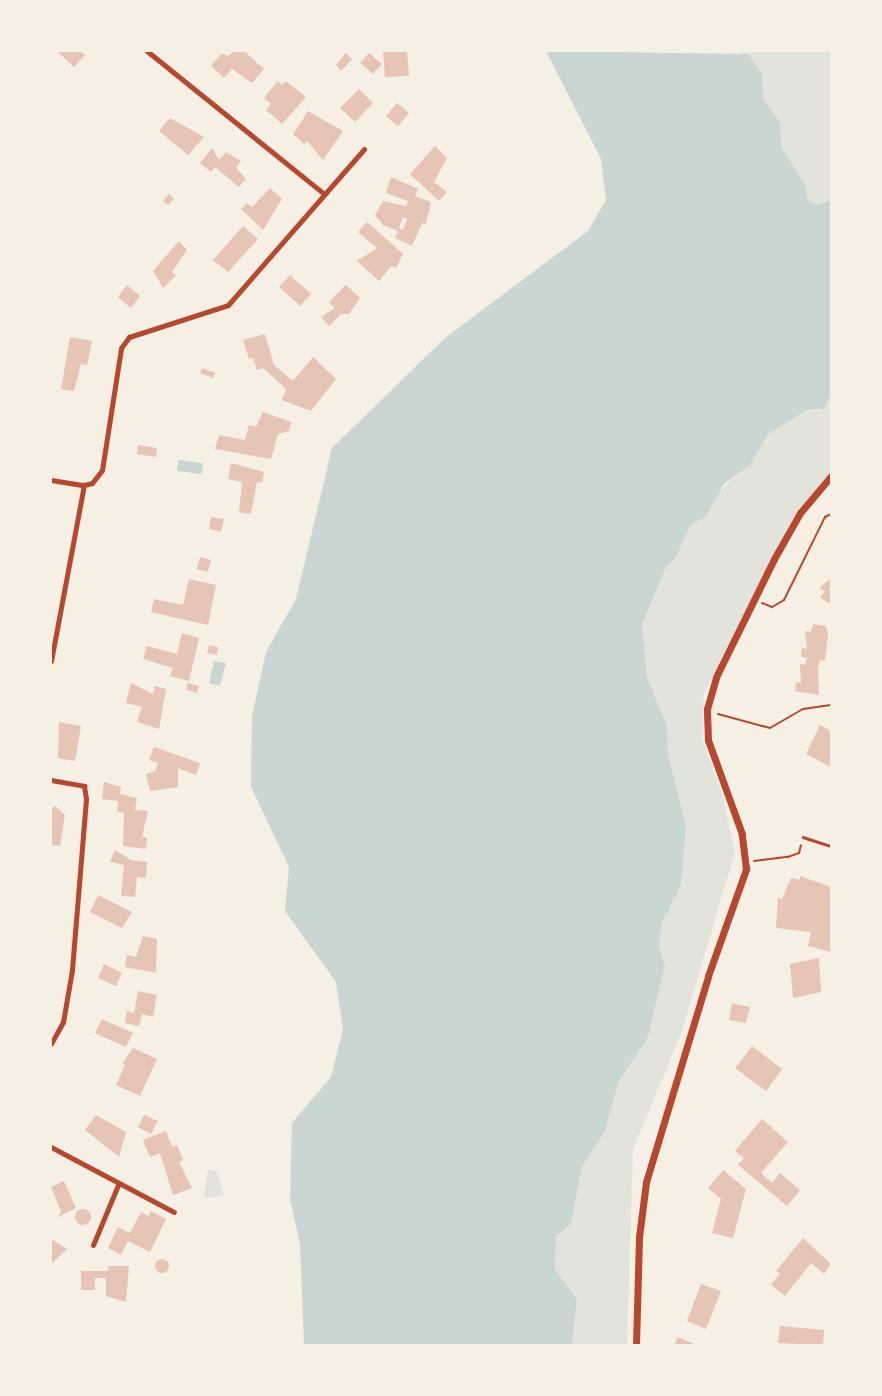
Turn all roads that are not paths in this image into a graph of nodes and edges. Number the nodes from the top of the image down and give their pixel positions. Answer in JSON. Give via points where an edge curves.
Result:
{"nodes":[{"id":1,"x":147,"y":51,"type":"edge"},
{"id":2,"x":364,"y":149,"type":"dead end"},
{"id":3,"x":323,"y":194,"type":"junction"},
{"id":4,"x":831,"y":476,"type":"edge"},
{"id":5,"x":51,"y":480,"type":"edge"},
{"id":6,"x":84,"y":485,"type":"junction"},
{"id":7,"x":51,"y":661,"type":"edge"},
{"id":8,"x":51,"y":780,"type":"edge"},
{"id":9,"x":803,"y":837,"type":"road end"},
{"id":10,"x":831,"y":846,"type":"edge"},
{"id":11,"x":51,"y":1044,"type":"edge"},
{"id":12,"x":51,"y":1147,"type":"edge"},
{"id":13,"x":118,"y":1185,"type":"junction"},
{"id":14,"x":174,"y":1212,"type":"dead end"},
{"id":15,"x":93,"y":1245,"type":"dead end"},
{"id":16,"x":636,"y":1345,"type":"edge"}],
"edges":[{"from":1,"to":3,"type":"street"},
{"from":2,"to":3,"type":"street"},
{"from":3,"to":6,"type":"street","via":[[228,305],[129,337],[121,348],[102,470],[92,484]]},
{"from":4,"to":16,"type":"street","via":[[800,513],[774,559],[716,677],[707,709],[708,740],[742,834],[746,860],[740,892],[708,976],[646,1182],[639,1237]]},
{"from":5,"to":6,"type":"street"},
{"from":6,"to":7,"type":"street"},
{"from":8,"to":11,"type":"street","via":[[84,786],[86,799],[71,980],[63,1022]]},
{"from":9,"to":10,"type":"lane"},
{"from":12,"to":13,"type":"street"},
{"from":13,"to":14,"type":"street"},
{"from":13,"to":15,"type":"street"}]}
